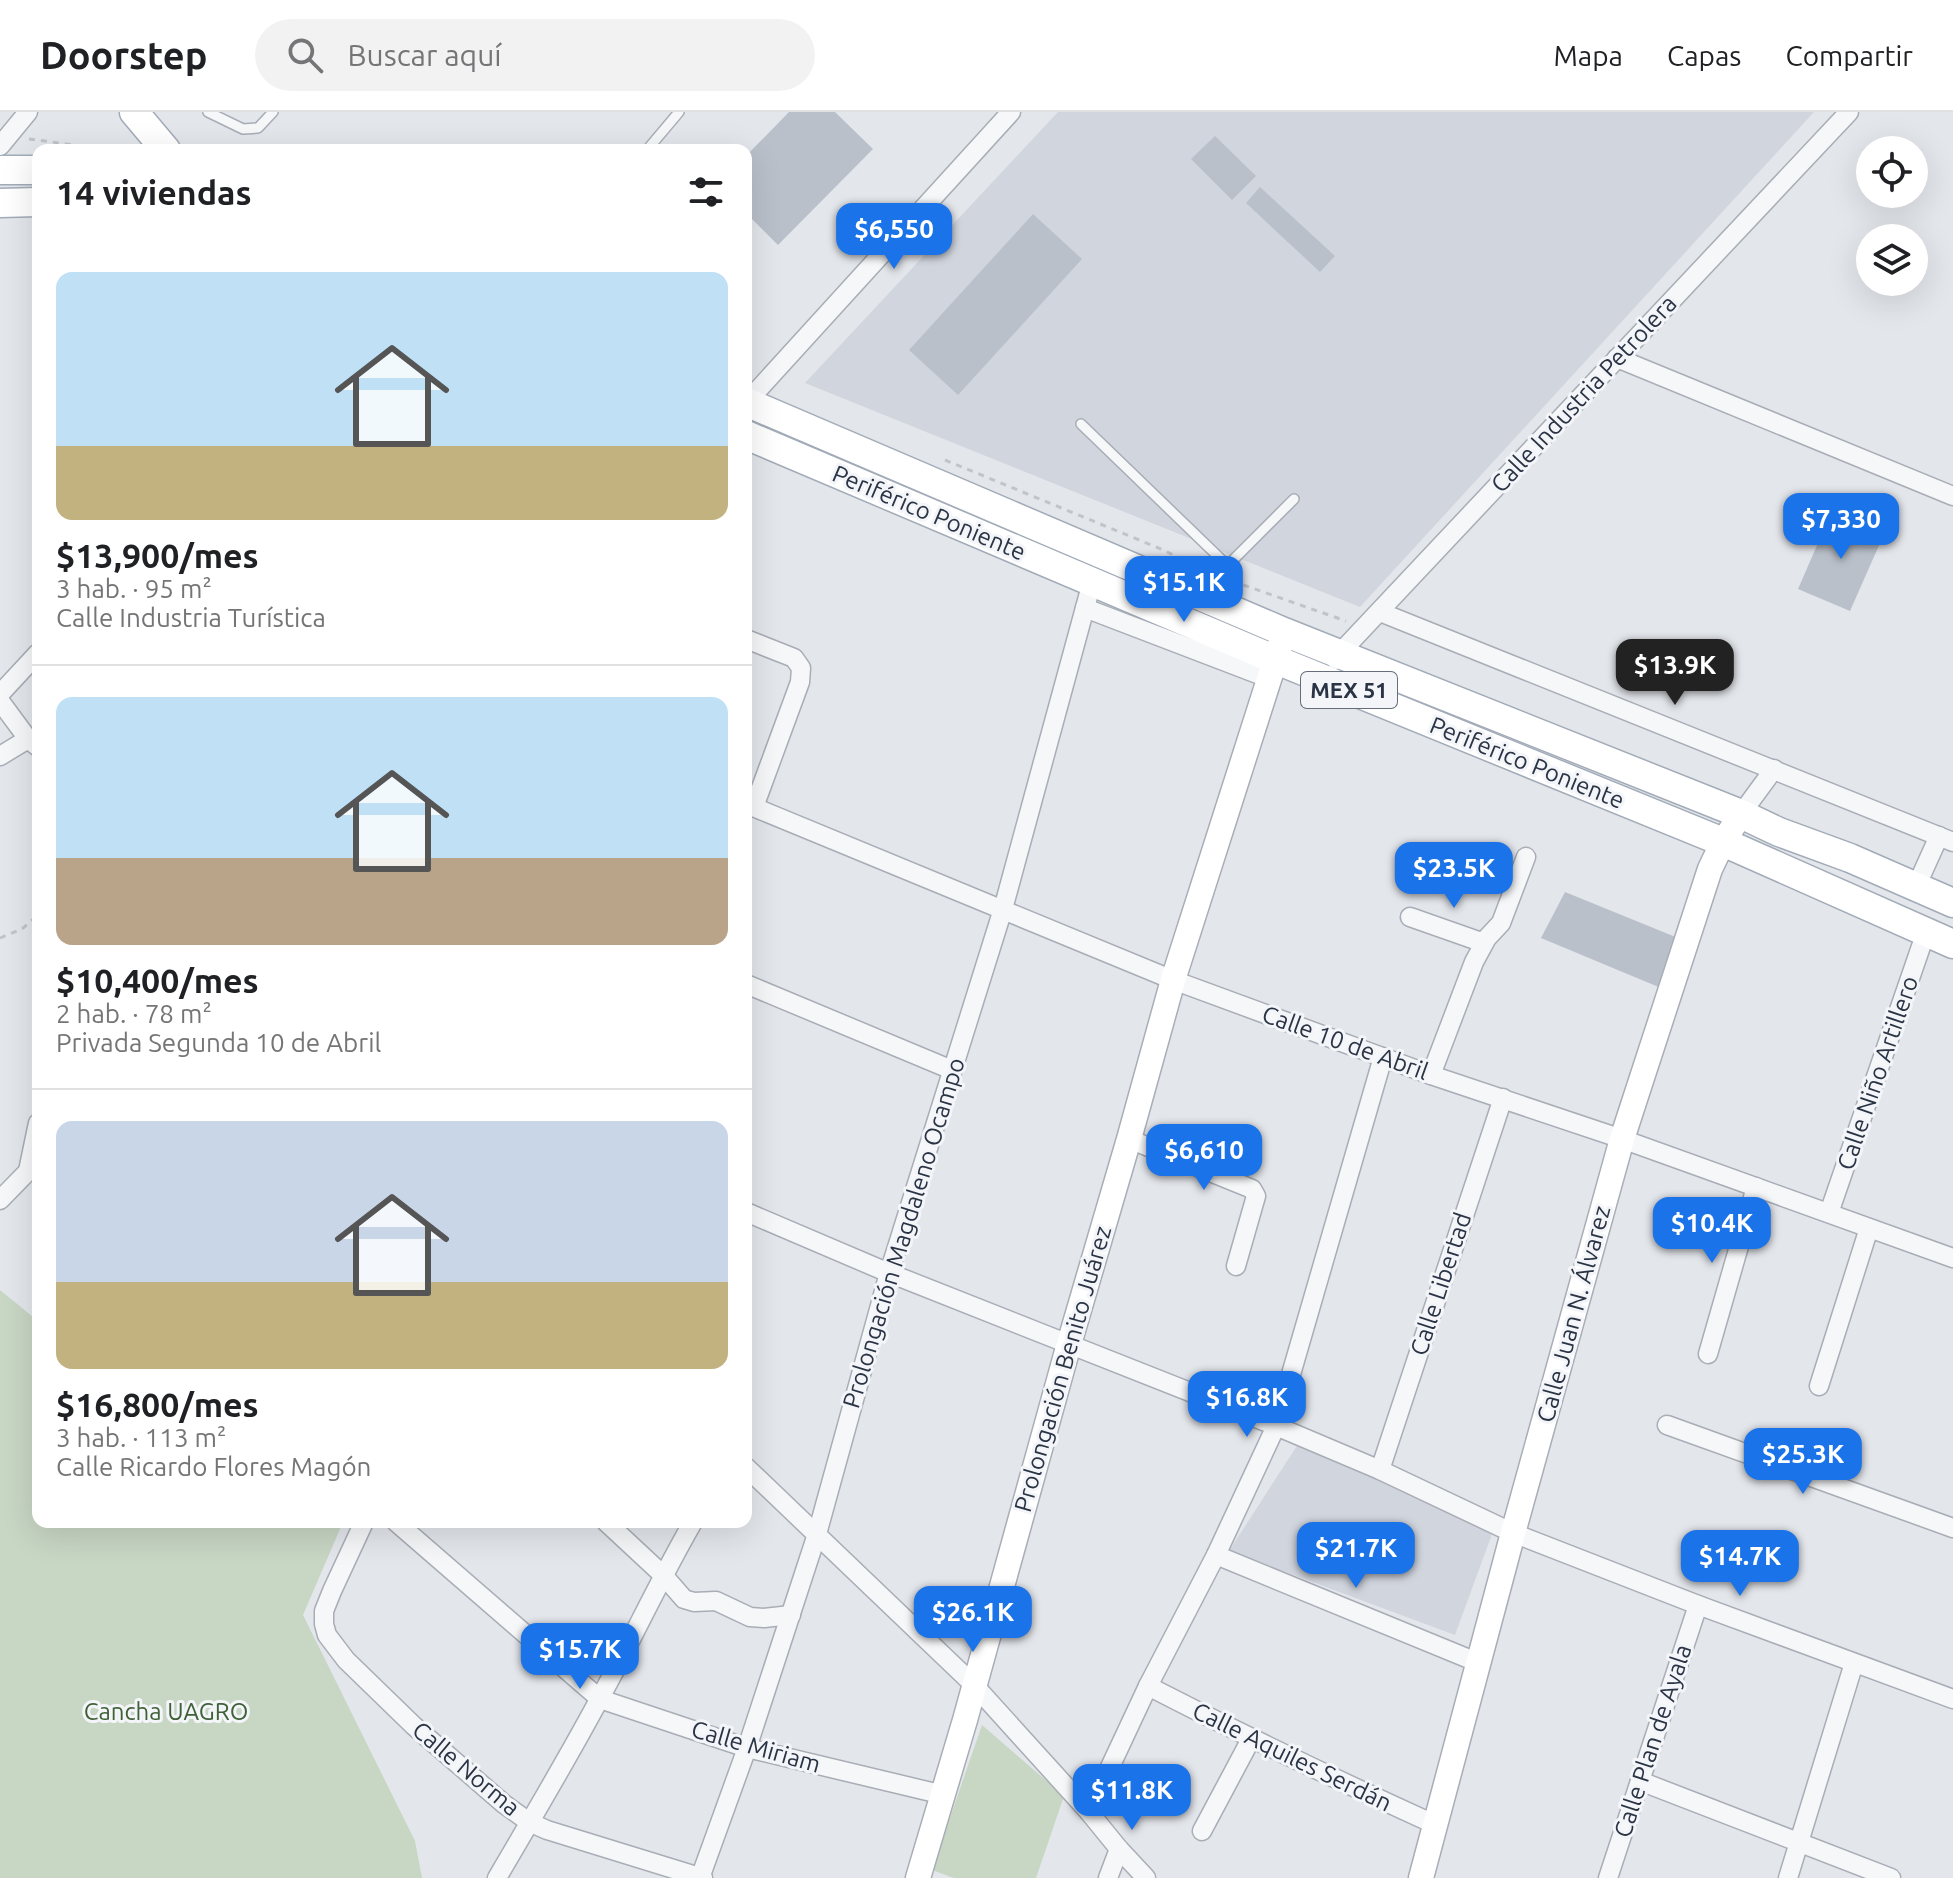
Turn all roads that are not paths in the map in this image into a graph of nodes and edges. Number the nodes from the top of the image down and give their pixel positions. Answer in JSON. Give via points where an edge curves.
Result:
{"nodes":[{"id":1,"x":28,"y":112,"type":"edge"},
{"id":2,"x":134,"y":112,"type":"edge"},
{"id":3,"x":208,"y":112,"type":"edge"},
{"id":4,"x":273,"y":112,"type":"edge"},
{"id":5,"x":679,"y":112,"type":"edge"},
{"id":6,"x":1011,"y":112,"type":"edge"},
{"id":7,"x":1849,"y":112,"type":"edge"},
{"id":8,"x":4,"y":141,"type":"edge"},
{"id":9,"x":161,"y":144,"type":"edge"},
{"id":10,"x":652,"y":144,"type":"edge"},
{"id":11,"x":0,"y":170,"type":"edge"},
{"id":12,"x":32,"y":170,"type":"edge"},
{"id":13,"x":32,"y":202,"type":"edge"},
{"id":14,"x":0,"y":203,"type":"edge"},
{"id":15,"x":1617,"y":358,"type":"junction"},
{"id":16,"x":752,"y":395,"type":"edge"},
{"id":17,"x":752,"y":405,"type":"edge"},
{"id":18,"x":1081,"y":424,"type":"dead end"},
{"id":19,"x":752,"y":438,"type":"edge"},
{"id":20,"x":1953,"y":496,"type":"edge"},
{"id":21,"x":1294,"y":499,"type":"dead end"},
{"id":22,"x":1227,"y":565,"type":"junction"},
{"id":23,"x":1088,"y":595,"type":"junction"},
{"id":24,"x":1198,"y":596,"type":"junction"},
{"id":25,"x":1380,"y":612,"type":"junction"},
{"id":26,"x":1184,"y":621,"type":"junction"},
{"id":27,"x":1284,"y":632,"type":"junction"},
{"id":28,"x":752,"y":641,"type":"edge"},
{"id":29,"x":1339,"y":654,"type":"junction"},
{"id":30,"x":32,"y":659,"type":"edge"},
{"id":31,"x":1271,"y":668,"type":"junction"},
{"id":32,"x":1324,"y":680,"type":"junction"},
{"id":33,"x":0,"y":694,"type":"edge"},
{"id":34,"x":0,"y":701,"type":"edge"},
{"id":35,"x":32,"y":742,"type":"edge"},
{"id":36,"x":32,"y":743,"type":"edge"},
{"id":37,"x":0,"y":756,"type":"edge"},
{"id":38,"x":1774,"y":769,"type":"junction"},
{"id":39,"x":752,"y":800,"type":"edge"},
{"id":40,"x":752,"y":806,"type":"edge"},
{"id":41,"x":1741,"y":814,"type":"junction"},
{"id":42,"x":1946,"y":839,"type":"edge"},
{"id":43,"x":1723,"y":842,"type":"junction"},
{"id":44,"x":1526,"y":857,"type":"dead end"},
{"id":45,"x":1916,"y":887,"type":"junction"},
{"id":46,"x":1953,"y":903,"type":"edge"},
{"id":47,"x":1003,"y":909,"type":"junction"},
{"id":48,"x":1410,"y":917,"type":"dead end"},
{"id":49,"x":1926,"y":932,"type":"junction"},
{"id":50,"x":1484,"y":943,"type":"junction"},
{"id":51,"x":1953,"y":944,"type":"edge"},
{"id":52,"x":1173,"y":980,"type":"junction"},
{"id":53,"x":752,"y":987,"type":"edge"},
{"id":54,"x":1383,"y":1057,"type":"junction"},
{"id":55,"x":952,"y":1070,"type":"junction"},
{"id":56,"x":1431,"y":1075,"type":"junction"},
{"id":57,"x":1503,"y":1098,"type":"junction"},
{"id":58,"x":1129,"y":1139,"type":"junction"},
{"id":59,"x":1622,"y":1139,"type":"junction"},
{"id":60,"x":32,"y":1167,"type":"edge"},
{"id":61,"x":1756,"y":1187,"type":"junction"},
{"id":62,"x":0,"y":1200,"type":"edge"},
{"id":63,"x":1829,"y":1213,"type":"junction"},
{"id":64,"x":752,"y":1215,"type":"edge"},
{"id":65,"x":1869,"y":1228,"type":"junction"},
{"id":66,"x":1953,"y":1258,"type":"edge"},
{"id":67,"x":1236,"y":1266,"type":"dead end"},
{"id":68,"x":889,"y":1273,"type":"junction"},
{"id":69,"x":1069,"y":1344,"type":"junction"},
{"id":70,"x":1708,"y":1354,"type":"dead end"},
{"id":71,"x":1819,"y":1386,"type":"dead end"},
{"id":72,"x":1667,"y":1425,"type":"dead end"},
{"id":73,"x":1276,"y":1426,"type":"junction"},
{"id":74,"x":1380,"y":1470,"type":"junction"},
{"id":75,"x":752,"y":1473,"type":"edge"},
{"id":76,"x":361,"y":1528,"type":"edge"},
{"id":77,"x":403,"y":1528,"type":"edge"},
{"id":78,"x":612,"y":1528,"type":"edge"},
{"id":79,"x":690,"y":1528,"type":"edge"},
{"id":80,"x":1953,"y":1528,"type":"edge"},
{"id":81,"x":1513,"y":1533,"type":"junction"},
{"id":82,"x":817,"y":1534,"type":"junction"},
{"id":83,"x":1216,"y":1555,"type":"junction"},
{"id":84,"x":663,"y":1575,"type":"junction"},
{"id":85,"x":1698,"y":1605,"type":"junction"},
{"id":86,"x":791,"y":1615,"type":"junction"},
{"id":87,"x":1479,"y":1663,"type":"junction"},
{"id":88,"x":1854,"y":1663,"type":"junction"},
{"id":89,"x":975,"y":1686,"type":"junction"},
{"id":90,"x":1148,"y":1686,"type":"junction"},
{"id":91,"x":600,"y":1699,"type":"junction"},
{"id":92,"x":1953,"y":1699,"type":"edge"},
{"id":93,"x":1251,"y":1739,"type":"junction"},
{"id":94,"x":747,"y":1748,"type":"junction"},
{"id":95,"x":1640,"y":1781,"type":"junction"},
{"id":96,"x":944,"y":1795,"type":"junction"},
{"id":97,"x":1089,"y":1812,"type":"junction"},
{"id":98,"x":529,"y":1822,"type":"junction"},
{"id":99,"x":1436,"y":1825,"type":"junction"},
{"id":100,"x":1202,"y":1831,"type":"dead end"},
{"id":101,"x":1800,"y":1844,"type":"junction"},
{"id":102,"x":1119,"y":1849,"type":"junction"},
{"id":103,"x":497,"y":1878,"type":"edge"},
{"id":104,"x":701,"y":1878,"type":"edge"},
{"id":105,"x":918,"y":1878,"type":"edge"},
{"id":106,"x":1108,"y":1878,"type":"edge"},
{"id":107,"x":1146,"y":1878,"type":"edge"},
{"id":108,"x":1421,"y":1878,"type":"edge"},
{"id":109,"x":1608,"y":1878,"type":"edge"},
{"id":110,"x":1788,"y":1878,"type":"edge"},
{"id":111,"x":1891,"y":1878,"type":"edge"}],
"edges":[{"from":1,"to":8,"type":"street"},
{"from":2,"to":9,"type":"main road"},
{"from":3,"to":4,"type":"lane","via":[[243,129],[258,128]]},
{"from":5,"to":10,"type":"lane"},
{"from":6,"to":16,"type":"street"},
{"from":7,"to":15,"type":"street","name":"Calle Industria Petrolera"},
{"from":11,"to":12,"type":"main road"},
{"from":13,"to":14,"type":"main road"},
{"from":15,"to":20,"type":"street"},
{"from":15,"to":25,"type":"street","name":"Calle Industria Petrolera"},
{"from":17,"to":24,"type":"main road","name":"Periférico Poniente","number":"MEX 51"},
{"from":18,"to":22,"type":"lane"},
{"from":19,"to":23,"type":"main road","name":"Periférico Poniente","number":"MEX 51"},
{"from":21,"to":22,"type":"lane"},
{"from":22,"to":24,"type":"lane"},
{"from":23,"to":26,"type":"main road","name":"Periférico Poniente","number":"MEX 51"},
{"from":23,"to":31,"type":"street"},
{"from":23,"to":47,"type":"street","name":"Prolongación Magdaleno Ocampo"},
{"from":24,"to":26,"type":"lane"},
{"from":24,"to":27,"type":"main road","name":"Periférico Poniente","number":"MEX 51"},
{"from":25,"to":29,"type":"street","name":"Calle Industria Petrolera"},
{"from":25,"to":38,"type":"street"},
{"from":26,"to":31,"type":"main road","name":"Periférico Poniente","number":"MEX 51"},
{"from":27,"to":29,"type":"main road","name":"Periférico Poniente","number":"MEX 51"},
{"from":27,"to":31,"type":"street","name":"Prolongación Benito Juárez"},
{"from":28,"to":39,"type":"street","via":[[794,658],[801,668]]},
{"from":29,"to":32,"type":"street","name":"Calle Industria Petrolera"},
{"from":29,"to":41,"type":"main road","name":"Periférico Poniente","number":"MEX 51"},
{"from":30,"to":33,"type":"street"},
{"from":31,"to":32,"type":"main road","name":"Periférico Poniente","number":"MEX 51"},
{"from":31,"to":52,"type":"street","name":"Prolongación Benito Juárez"},
{"from":32,"to":43,"type":"main road","name":"Periférico Poniente","number":"MEX 51"},
{"from":34,"to":35,"type":"street"},
{"from":36,"to":37,"type":"street"},
{"from":38,"to":41,"type":"street","name":"Calle Juan N. Álvarez"},
{"from":38,"to":42,"type":"street"},
{"from":40,"to":47,"type":"street","name":"Calle 10 de Abril"},
{"from":41,"to":43,"type":"street","name":"Calle Juan N. Álvarez"},
{"from":41,"to":45,"type":"main road","name":"Periférico Poniente","number":"MEX 51"},
{"from":42,"to":45,"type":"street"},
{"from":43,"to":49,"type":"main road","name":"Periférico Poniente","number":"MEX 51"},
{"from":43,"to":59,"type":"street","name":"Calle Juan N. Álvarez"},
{"from":44,"to":50,"type":"street","via":[[1501,923]]},
{"from":45,"to":46,"type":"main road","name":"Periférico Poniente","number":"MEX 51"},
{"from":47,"to":52,"type":"street","name":"Calle 10 de Abril"},
{"from":47,"to":55,"type":"street","name":"Prolongación Magdaleno Ocampo"},
{"from":48,"to":50,"type":"street"},
{"from":49,"to":51,"type":"main road","name":"Periférico Poniente","number":"MEX 51"},
{"from":49,"to":63,"type":"street","name":"Calle Niño Artillero"},
{"from":50,"to":56,"type":"street"},
{"from":52,"to":54,"type":"street","name":"Calle 10 de Abril"},
{"from":52,"to":58,"type":"street","name":"Prolongación Benito Juárez"},
{"from":53,"to":55,"type":"street"},
{"from":54,"to":56,"type":"street","name":"Calle 10 de Abril"},
{"from":54,"to":73,"type":"street"},
{"from":55,"to":68,"type":"street","name":"Prolongación Magdaleno Ocampo"},
{"from":56,"to":57,"type":"street","name":"Calle 10 de Abril"},
{"from":57,"to":59,"type":"street","name":"Calle 10 de Abril"},
{"from":57,"to":74,"type":"street","name":"Calle Libertad"},
{"from":58,"to":67,"type":"street","via":[[1252,1189],[1256,1196]]},
{"from":58,"to":69,"type":"street","name":"Prolongación Benito Juárez"},
{"from":59,"to":61,"type":"street","name":"Calle 10 de Abril"},
{"from":59,"to":81,"type":"street","name":"Calle Juan N. Álvarez"},
{"from":60,"to":62,"type":"street"},
{"from":61,"to":63,"type":"street","name":"Calle 10 de Abril"},
{"from":61,"to":70,"type":"street"},
{"from":63,"to":65,"type":"street","name":"Calle 10 de Abril"},
{"from":64,"to":68,"type":"street"},
{"from":65,"to":66,"type":"street","name":"Calle 10 de Abril"},
{"from":65,"to":71,"type":"street"},
{"from":68,"to":69,"type":"street"},
{"from":68,"to":82,"type":"street","name":"Prolongación Magdaleno Ocampo"},
{"from":69,"to":73,"type":"street"},
{"from":69,"to":89,"type":"street","name":"Prolongación Benito Juárez"},
{"from":72,"to":80,"type":"street"},
{"from":73,"to":74,"type":"street"},
{"from":73,"to":83,"type":"street"},
{"from":74,"to":81,"type":"street"},
{"from":75,"to":82,"type":"street"},
{"from":76,"to":98,"type":"street","name":"Calle Norma","via":[[324,1611],[327,1635],[414,1726]]},
{"from":77,"to":91,"type":"street","name":"Calle Miriam"},
{"from":78,"to":84,"type":"street"},
{"from":79,"to":84,"type":"street"},
{"from":81,"to":85,"type":"street"},
{"from":81,"to":87,"type":"street","name":"Calle Juan N. Álvarez"},
{"from":82,"to":86,"type":"street","name":"Prolongación Magdaleno Ocampo"},
{"from":82,"to":89,"type":"street"},
{"from":83,"to":87,"type":"street"},
{"from":83,"to":90,"type":"street"},
{"from":84,"to":86,"type":"street","via":[[684,1599],[716,1601],[750,1617]]},
{"from":84,"to":91,"type":"street"},
{"from":85,"to":88,"type":"street"},
{"from":85,"to":95,"type":"street","name":"Calle Plan de Ayala"},
{"from":86,"to":94,"type":"street","name":"Prolongación Magdaleno Ocampo"},
{"from":87,"to":99,"type":"street","name":"Calle Juan N. Álvarez"},
{"from":88,"to":92,"type":"street"},
{"from":88,"to":101,"type":"street"},
{"from":89,"to":96,"type":"street","name":"Prolongación Benito Juárez"},
{"from":89,"to":97,"type":"street"},
{"from":90,"to":93,"type":"street","name":"Calle Aquiles Serdán"},
{"from":90,"to":97,"type":"street"},
{"from":91,"to":94,"type":"street","name":"Calle Miriam"},
{"from":91,"to":98,"type":"street"},
{"from":93,"to":99,"type":"street","name":"Calle Aquiles Serdán"},
{"from":93,"to":100,"type":"street"},
{"from":94,"to":96,"type":"street","name":"Calle Miriam"},
{"from":94,"to":104,"type":"street","name":"Prolongación Magdaleno Ocampo"},
{"from":95,"to":101,"type":"street"},
{"from":95,"to":109,"type":"street","name":"Calle Plan de Ayala"},
{"from":96,"to":105,"type":"street","name":"Prolongación Benito Juárez"},
{"from":97,"to":102,"type":"street"},
{"from":98,"to":103,"type":"street"},
{"from":98,"to":104,"type":"street","name":"Calle Norma"},
{"from":99,"to":108,"type":"street","name":"Calle Juan N. Álvarez"},
{"from":101,"to":110,"type":"street"},
{"from":101,"to":111,"type":"street"},
{"from":102,"to":106,"type":"street"},
{"from":102,"to":107,"type":"street"}]}
